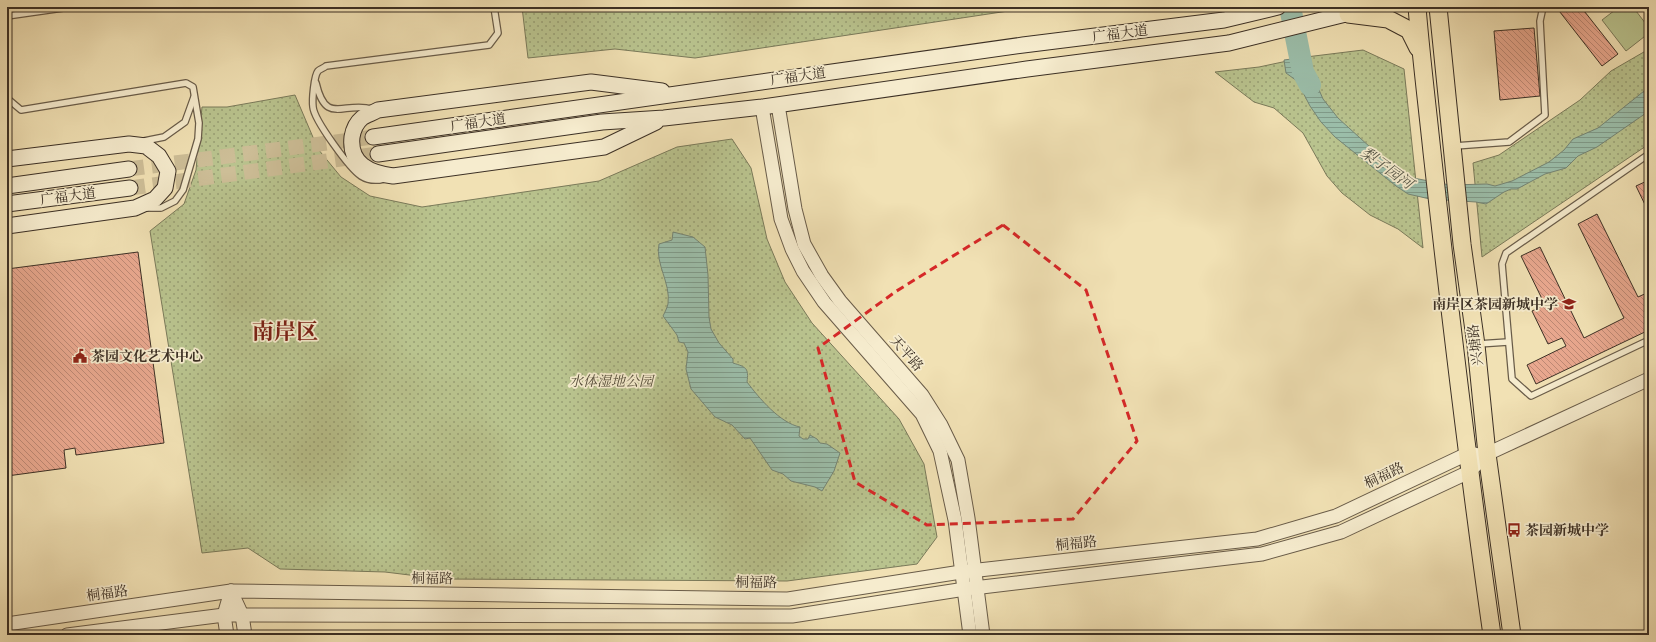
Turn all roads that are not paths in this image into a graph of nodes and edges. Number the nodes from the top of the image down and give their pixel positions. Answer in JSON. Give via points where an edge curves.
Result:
{"nodes":[{"id":1,"x":70,"y":7,"type":"edge"},
{"id":2,"x":494,"y":7,"type":"edge"},
{"id":3,"x":1278,"y":7,"type":"edge"},
{"id":4,"x":1374,"y":7,"type":"edge"},
{"id":5,"x":1417,"y":7,"type":"edge"},
{"id":6,"x":1438,"y":7,"type":"edge"},
{"id":7,"x":1543,"y":7,"type":"edge"},
{"id":8,"x":1348,"y":14,"type":"junction"},
{"id":9,"x":7,"y":16,"type":"edge"},
{"id":10,"x":1421,"y":55,"type":"junction"},
{"id":11,"x":315,"y":77,"type":"junction"},
{"id":12,"x":7,"y":92,"type":"edge"},
{"id":13,"x":679,"y":93,"type":"junction"},
{"id":14,"x":194,"y":96,"type":"junction"},
{"id":15,"x":778,"y":105,"type":"junction"},
{"id":16,"x":762,"y":107,"type":"junction"},
{"id":17,"x":378,"y":110,"type":"junction"},
{"id":18,"x":664,"y":118,"type":"junction"},
{"id":19,"x":373,"y":137,"type":"tunnel mouth"},
{"id":20,"x":129,"y":144,"type":"junction"},
{"id":21,"x":1453,"y":151,"type":"junction"},
{"id":22,"x":378,"y":154,"type":"tunnel mouth"},
{"id":23,"x":1649,"y":154,"type":"edge"},
{"id":24,"x":7,"y":159,"type":"edge"},
{"id":25,"x":129,"y":169,"type":"tunnel mouth"},
{"id":26,"x":393,"y":176,"type":"junction"},
{"id":27,"x":7,"y":186,"type":"edge"},
{"id":28,"x":130,"y":188,"type":"tunnel mouth"},
{"id":29,"x":7,"y":204,"type":"edge"},
{"id":30,"x":135,"y":208,"type":"junction"},
{"id":31,"x":7,"y":226,"type":"edge"},
{"id":32,"x":1649,"y":340,"type":"edge"},
{"id":33,"x":1508,"y":342,"type":"junction"},
{"id":34,"x":1476,"y":345,"type":"junction"},
{"id":35,"x":1649,"y":378,"type":"edge"},
{"id":36,"x":1467,"y":454,"type":"junction"},
{"id":37,"x":1487,"y":454,"type":"junction"},
{"id":38,"x":1469,"y":472,"type":"junction"},
{"id":39,"x":968,"y":572,"type":"junction"},
{"id":40,"x":971,"y":588,"type":"junction"},
{"id":41,"x":231,"y":591,"type":"junction"},
{"id":42,"x":224,"y":615,"type":"junction"},
{"id":43,"x":242,"y":615,"type":"junction"},
{"id":44,"x":7,"y":624,"type":"edge"},
{"id":45,"x":67,"y":635,"type":"edge"},
{"id":46,"x":227,"y":635,"type":"edge"},
{"id":47,"x":245,"y":635,"type":"edge"},
{"id":48,"x":970,"y":635,"type":"edge"},
{"id":49,"x":983,"y":635,"type":"edge"},
{"id":50,"x":1492,"y":635,"type":"edge"},
{"id":51,"x":1512,"y":635,"type":"edge"}],
"edges":[{"from":1,"to":9,"type":"lane"},
{"from":2,"to":11,"type":"lane","via":[[498,33],[489,45],[326,66],[318,71]]},
{"from":3,"to":13,"type":"main road","name":"广福大道","via":[[1224,20]]},
{"from":4,"to":8,"type":"main road"},
{"from":5,"to":10,"type":"main road","name":"兴塘路"},
{"from":6,"to":21,"type":"main road","name":"兴塘路"},
{"from":7,"to":21,"type":"lane","via":[[1540,21],[1545,115],[1509,142]]},
{"from":8,"to":10,"type":"main road","via":[[1388,19],[1409,30]]},
{"from":8,"to":15,"type":"main road","name":"广福大道","via":[[1229,43],[1027,68]]},
{"from":10,"to":36,"type":"main road","name":"兴塘路"},
{"from":11,"to":17,"type":"lane","via":[[325,106],[335,110],[364,107]]},
{"from":11,"to":26,"type":"lane","via":[[313,107],[318,120],[350,167],[376,182]]},
{"from":12,"to":14,"type":"lane","via":[[8,99],[21,110],[186,83],[193,87]]},
{"from":13,"to":17,"type":"main road","via":[[591,82]]},
{"from":13,"to":19,"type":"main road","name":"广福大道"},
{"from":14,"to":20,"type":"lane","via":[[185,122],[174,131],[164,137]]},
{"from":14,"to":30,"type":"lane","via":[[199,122],[198,139],[184,190],[175,201],[161,208]]},
{"from":15,"to":16,"type":"main road","name":"广福大道"},
{"from":15,"to":39,"type":"street","name":"天平路","via":[[795,210],[804,244],[840,301],[922,395],[941,425],[958,460],[968,518]]},
{"from":16,"to":18,"type":"main road","name":"广福大道"},
{"from":16,"to":39,"type":"street","name":"天平路","via":[[781,219],[792,249],[824,302],[922,414],[940,451]]},
{"from":17,"to":26,"type":"main road","via":[[361,119],[353,131],[351,148],[361,164],[376,174]]},
{"from":18,"to":22,"type":"main road","name":"广福大道","via":[[602,122]]},
{"from":18,"to":26,"type":"main road","via":[[604,147]]},
{"from":20,"to":24,"type":"main road"},
{"from":20,"to":30,"type":"main road","via":[[146,146],[159,156],[168,171],[165,188],[155,199]]},
{"from":21,"to":34,"type":"main road","name":"兴塘路","via":[[1462,244]]},
{"from":23,"to":33,"type":"lane","via":[[1506,254],[1502,264]]},
{"from":25,"to":27,"type":"main road","name":"广福大道"},
{"from":28,"to":29,"type":"main road","name":"广福大道"},
{"from":30,"to":31,"type":"main road"},
{"from":32,"to":33,"type":"lane","via":[[1531,396],[1512,379]]},
{"from":33,"to":34,"type":"lane"},
{"from":34,"to":37,"type":"main road","name":"兴塘路"},
{"from":35,"to":37,"type":"street","name":"桐福路"},
{"from":36,"to":37,"type":"street","name":"桐福路"},
{"from":36,"to":38,"type":"main road","name":"兴塘路"},
{"from":36,"to":39,"type":"street","name":"桐福路","via":[[1336,516],[1257,539]]},
{"from":37,"to":38,"type":"street","name":"桐福路"},
{"from":37,"to":51,"type":"main road","name":"兴塘路"},
{"from":38,"to":40,"type":"street","name":"桐福路","via":[[1341,532],[1262,554]]},
{"from":38,"to":50,"type":"main road","name":"兴塘路"},
{"from":39,"to":40,"type":"street","name":"天平路"},
{"from":39,"to":41,"type":"street","name":"桐福路","via":[[788,599]]},
{"from":40,"to":43,"type":"street","name":"桐福路","via":[[792,616]]},
{"from":40,"to":48,"type":"street","name":"天平路"},
{"from":40,"to":49,"type":"street","name":"天平路"},
{"from":41,"to":42,"type":"street"},
{"from":41,"to":43,"type":"street"},
{"from":41,"to":44,"type":"street","name":"桐福路"},
{"from":42,"to":43,"type":"street","name":"桐福路"},
{"from":42,"to":45,"type":"street","name":"桐福路"},
{"from":42,"to":46,"type":"street"},
{"from":43,"to":47,"type":"street"}]}
